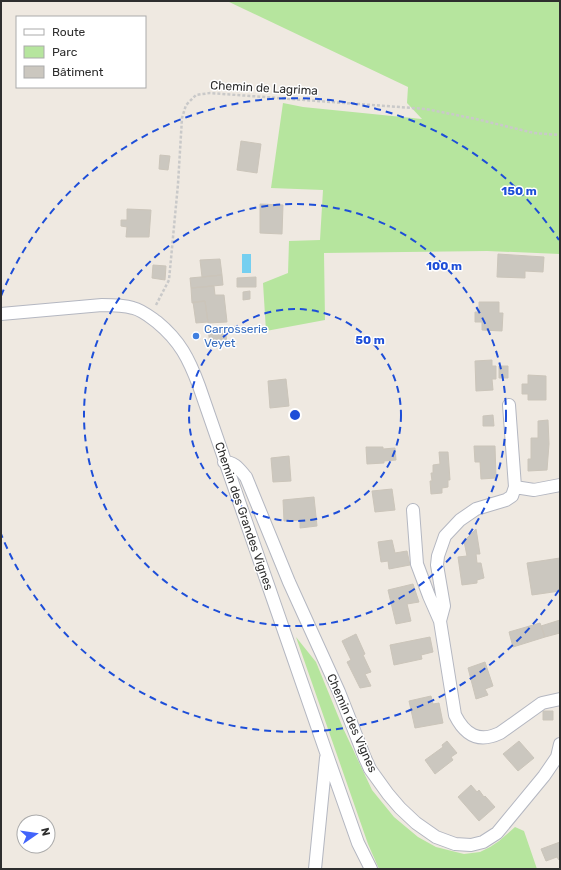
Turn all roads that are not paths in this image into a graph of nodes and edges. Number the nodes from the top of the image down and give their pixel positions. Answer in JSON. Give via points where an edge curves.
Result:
{"nodes":[{"id":1,"x":1,"y":314,"type":"edge"},
{"id":2,"x":509,"y":405,"type":"dead end"},
{"id":3,"x":224,"y":462,"type":"junction"},
{"id":4,"x":560,"y":485,"type":"edge"},
{"id":5,"x":515,"y":487,"type":"junction"},
{"id":6,"x":413,"y":510,"type":"dead end"},
{"id":7,"x":440,"y":621,"type":"junction"},
{"id":8,"x":560,"y":699,"type":"edge"},
{"id":9,"x":560,"y":744,"type":"edge"},
{"id":10,"x":327,"y":755,"type":"junction"},
{"id":11,"x":315,"y":869,"type":"edge"},
{"id":12,"x":371,"y":869,"type":"edge"}],
"edges":[{"from":1,"to":3,"type":"street","name":"Chemin des Grandes Vignes","via":[[119,305],[135,308],[150,316],[169,332],[190,362]]},
{"from":2,"to":5,"type":"street"},
{"from":3,"to":9,"type":"street","name":"Chemin des Vignes","via":[[231,462],[237,466],[246,477],[288,582],[322,653],[370,769],[400,808],[416,823],[436,837],[455,844],[471,845],[482,842],[497,832],[544,776],[557,757]]},
{"from":3,"to":10,"type":"street","name":"Chemin des Grandes Vignes"},
{"from":4,"to":5,"type":"street","via":[[534,490]]},
{"from":5,"to":7,"type":"street","via":[[512,496],[476,509],[460,520],[445,536],[437,564],[444,606]]},
{"from":6,"to":7,"type":"street","via":[[417,564]]},
{"from":7,"to":8,"type":"street","via":[[455,715],[459,725],[466,732],[474,736],[493,736],[542,703]]},
{"from":10,"to":11,"type":"street"},
{"from":10,"to":12,"type":"street","name":"Chemin des Grandes Vignes","via":[[358,843]]}]}
